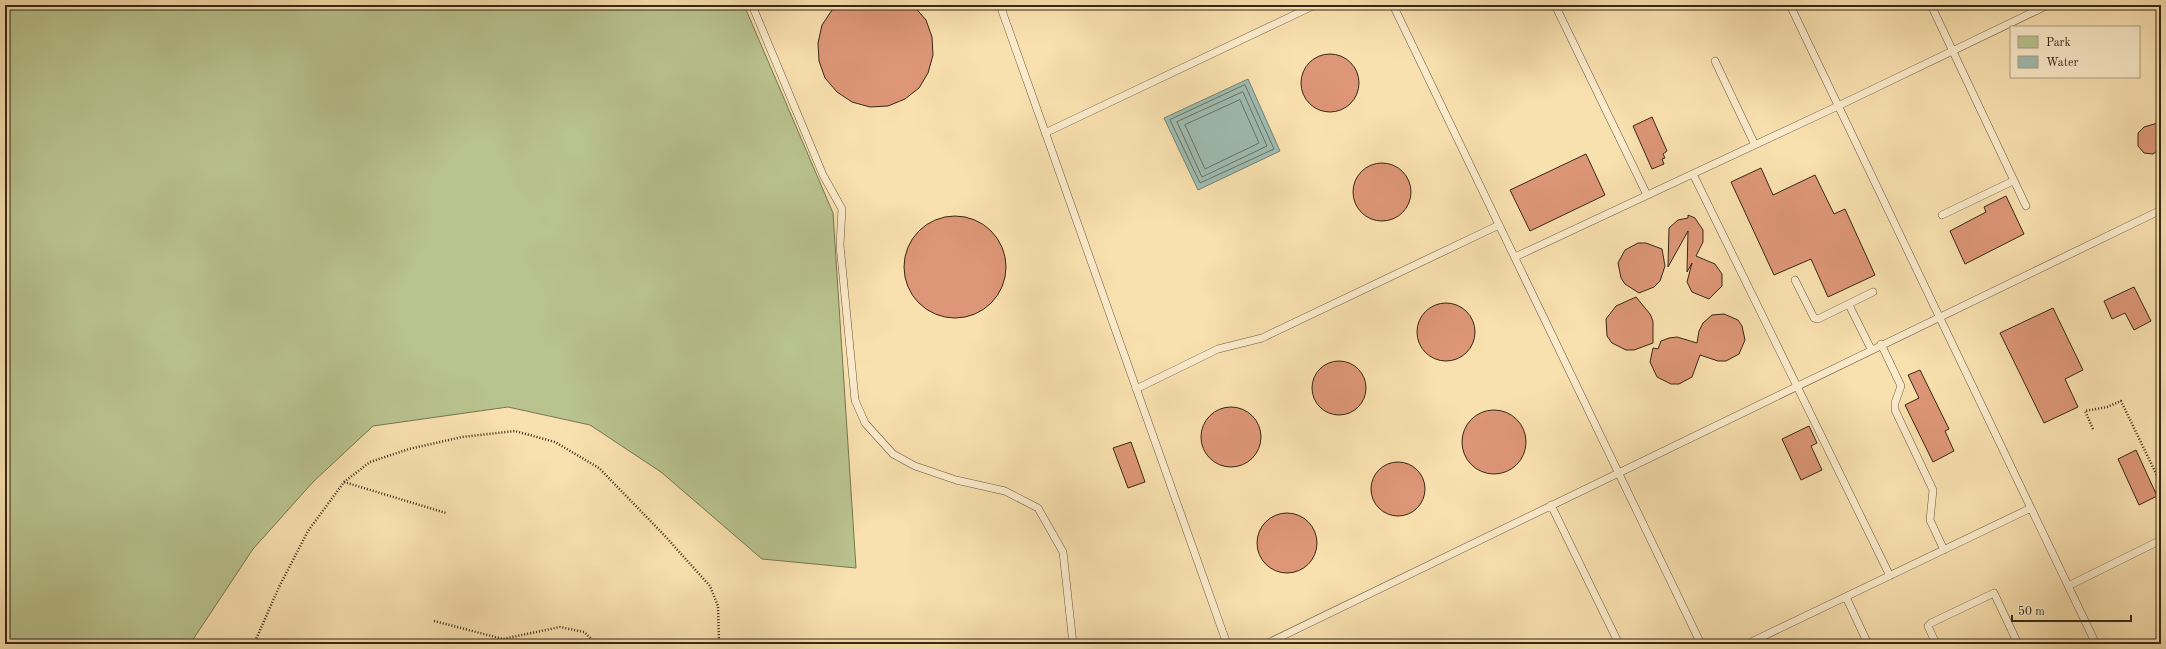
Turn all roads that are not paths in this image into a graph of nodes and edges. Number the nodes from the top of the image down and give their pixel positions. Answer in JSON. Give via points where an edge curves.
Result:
{"nodes":[{"id":1,"x":752,"y":5,"type":"edge"},
{"id":2,"x":1000,"y":5,"type":"edge"},
{"id":3,"x":1315,"y":5,"type":"edge"},
{"id":4,"x":1393,"y":5,"type":"edge"},
{"id":5,"x":1555,"y":5,"type":"edge"},
{"id":6,"x":1790,"y":5,"type":"edge"},
{"id":7,"x":1931,"y":5,"type":"edge"},
{"id":8,"x":2048,"y":5,"type":"edge"},
{"id":9,"x":1952,"y":51,"type":"junction"},
{"id":10,"x":1715,"y":61,"type":"dead end"},
{"id":11,"x":1838,"y":106,"type":"junction"},
{"id":12,"x":1045,"y":133,"type":"junction"},
{"id":13,"x":1755,"y":145,"type":"junction"},
{"id":14,"x":1693,"y":174,"type":"junction"},
{"id":15,"x":2013,"y":181,"type":"junction"},
{"id":16,"x":1647,"y":196,"type":"junction"},
{"id":17,"x":2026,"y":206,"type":"dead end"},
{"id":18,"x":2161,"y":210,"type":"edge"},
{"id":19,"x":1942,"y":215,"type":"dead end"},
{"id":20,"x":1499,"y":224,"type":"junction"},
{"id":21,"x":1515,"y":257,"type":"junction"},
{"id":22,"x":1795,"y":280,"type":"dead end"},
{"id":23,"x":1873,"y":292,"type":"dead end"},
{"id":24,"x":1849,"y":305,"type":"junction"},
{"id":25,"x":1939,"y":316,"type":"junction"},
{"id":26,"x":1882,"y":344,"type":"junction"},
{"id":27,"x":1871,"y":349,"type":"junction"},
{"id":28,"x":1798,"y":385,"type":"junction"},
{"id":29,"x":1136,"y":389,"type":"junction"},
{"id":30,"x":1619,"y":472,"type":"junction"},
{"id":31,"x":1551,"y":505,"type":"junction"},
{"id":32,"x":2031,"y":508,"type":"junction"},
{"id":33,"x":2161,"y":540,"type":"edge"},
{"id":34,"x":1944,"y":550,"type":"junction"},
{"id":35,"x":1890,"y":576,"type":"junction"},
{"id":36,"x":2068,"y":586,"type":"junction"},
{"id":37,"x":1846,"y":597,"type":"junction"},
{"id":38,"x":1073,"y":644,"type":"edge"},
{"id":39,"x":1227,"y":644,"type":"edge"},
{"id":40,"x":1266,"y":644,"type":"edge"},
{"id":41,"x":1619,"y":644,"type":"edge"},
{"id":42,"x":1700,"y":644,"type":"edge"},
{"id":43,"x":1747,"y":644,"type":"edge"},
{"id":44,"x":1868,"y":644,"type":"edge"},
{"id":45,"x":1936,"y":644,"type":"edge"},
{"id":46,"x":2018,"y":644,"type":"edge"},
{"id":47,"x":2096,"y":644,"type":"edge"}],
"edges":[{"from":1,"to":38,"type":"lane","via":[[823,175],[842,209],[840,244],[855,400],[865,424],[893,454],[915,466],[956,480],[1005,491],[1038,508],[1063,552]]},
{"from":2,"to":12,"type":"lane"},
{"from":3,"to":12,"type":"lane"},
{"from":4,"to":20,"type":"lane"},
{"from":5,"to":16,"type":"lane"},
{"from":6,"to":11,"type":"lane"},
{"from":7,"to":9,"type":"lane"},
{"from":8,"to":9,"type":"lane"},
{"from":9,"to":11,"type":"lane"},
{"from":9,"to":15,"type":"lane"},
{"from":10,"to":13,"type":"lane"},
{"from":11,"to":13,"type":"lane"},
{"from":11,"to":25,"type":"lane"},
{"from":12,"to":29,"type":"lane"},
{"from":13,"to":14,"type":"lane"},
{"from":14,"to":16,"type":"lane"},
{"from":14,"to":28,"type":"lane"},
{"from":15,"to":17,"type":"lane"},
{"from":15,"to":19,"type":"lane"},
{"from":16,"to":21,"type":"lane"},
{"from":18,"to":25,"type":"lane"},
{"from":20,"to":21,"type":"lane"},
{"from":20,"to":29,"type":"lane","via":[[1262,338],[1218,349]]},
{"from":21,"to":30,"type":"lane"},
{"from":22,"to":24,"type":"lane","via":[[1814,318],[1818,319]]},
{"from":23,"to":24,"type":"lane"},
{"from":24,"to":27,"type":"lane"},
{"from":25,"to":26,"type":"lane"},
{"from":25,"to":32,"type":"lane"},
{"from":26,"to":27,"type":"lane"},
{"from":26,"to":34,"type":"lane","via":[[1901,386],[1894,410],[1933,490],[1930,520]]},
{"from":27,"to":28,"type":"lane"},
{"from":28,"to":30,"type":"lane"},
{"from":28,"to":35,"type":"lane"},
{"from":29,"to":39,"type":"lane"},
{"from":30,"to":31,"type":"lane"},
{"from":30,"to":42,"type":"lane"},
{"from":31,"to":40,"type":"lane"},
{"from":31,"to":41,"type":"lane"},
{"from":32,"to":34,"type":"lane"},
{"from":32,"to":36,"type":"lane"},
{"from":33,"to":36,"type":"lane"},
{"from":34,"to":35,"type":"lane"},
{"from":35,"to":37,"type":"lane"},
{"from":36,"to":47,"type":"lane"},
{"from":37,"to":43,"type":"lane"},
{"from":37,"to":44,"type":"lane"},
{"from":45,"to":46,"type":"lane","via":[[1928,626],[1931,623],[1994,593]]}]}
